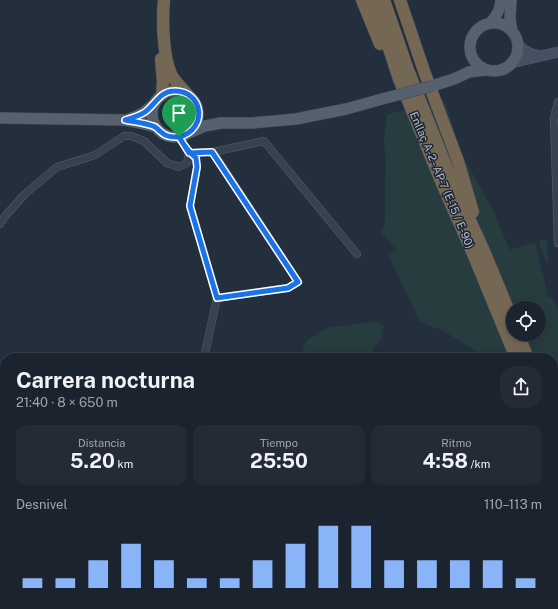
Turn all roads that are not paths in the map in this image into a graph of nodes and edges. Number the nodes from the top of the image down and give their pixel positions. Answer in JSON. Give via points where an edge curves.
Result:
{"nodes":[{"id":1,"x":159,"y":0,"type":"edge"},
{"id":2,"x":164,"y":0,"type":"edge"},
{"id":3,"x":362,"y":0,"type":"edge"},
{"id":4,"x":374,"y":0,"type":"edge"},
{"id":5,"x":384,"y":0,"type":"edge"},
{"id":6,"x":400,"y":0,"type":"edge"},
{"id":7,"x":511,"y":0,"type":"edge"},
{"id":8,"x":500,"y":6,"type":"edge"},
{"id":9,"x":490,"y":23,"type":"junction"},
{"id":10,"x":512,"y":31,"type":"junction"},
{"id":11,"x":518,"y":44,"type":"junction"},
{"id":12,"x":556,"y":52,"type":"edge"},
{"id":13,"x":470,"y":54,"type":"junction"},
{"id":14,"x":540,"y":56,"type":"junction"},
{"id":15,"x":511,"y":63,"type":"junction"},
{"id":16,"x":486,"y":70,"type":"junction"},
{"id":17,"x":454,"y":79,"type":"junction"},
{"id":18,"x":187,"y":94,"type":"junction"},
{"id":19,"x":158,"y":100,"type":"junction"},
{"id":20,"x":197,"y":105,"type":"junction"},
{"id":21,"x":558,"y":105,"type":"edge"},
{"id":22,"x":0,"y":118,"type":"edge"},
{"id":23,"x":556,"y":119,"type":"edge"},
{"id":24,"x":125,"y":120,"type":"junction"},
{"id":25,"x":221,"y":123,"type":"junction"},
{"id":26,"x":156,"y":127,"type":"junction"},
{"id":27,"x":191,"y":132,"type":"junction"},
{"id":28,"x":179,"y":137,"type":"junction"},
{"id":29,"x":212,"y":152,"type":"junction"},
{"id":30,"x":189,"y":153,"type":"junction"},
{"id":31,"x":557,"y":213,"type":"edge"},
{"id":32,"x":0,"y":224,"type":"edge"},
{"id":33,"x":558,"y":243,"type":"edge"},
{"id":34,"x":357,"y":254,"type":"dead end"},
{"id":35,"x":479,"y":254,"type":"junction"},
{"id":36,"x":217,"y":298,"type":"junction"},
{"id":37,"x":506,"y":307,"type":"edge"},
{"id":38,"x":521,"y":341,"type":"edge"},
{"id":39,"x":205,"y":353,"type":"edge"},
{"id":40,"x":514,"y":353,"type":"edge"},
{"id":41,"x":526,"y":353,"type":"edge"}],
"edges":[{"from":1,"to":19,"type":"highway","via":[[158,37],[163,82]]},
{"from":2,"to":18,"type":"highway","via":[[164,36],[168,64],[172,76]]},
{"from":3,"to":35,"type":"highway","via":[[434,182]]},
{"from":4,"to":35,"type":"highway","name":"Enllaç A-2 - AP-7 (E-15 / E-90)","via":[[399,79],[443,186]]},
{"from":5,"to":35,"type":"highway","name":"Enllaç A-2 - AP-7 (E-15 / E-90)","via":[[408,70]]},
{"from":6,"to":35,"type":"highway","via":[[458,161]]},
{"from":7,"to":10,"type":"main road"},
{"from":8,"to":9,"type":"main road","via":[[496,17]]},
{"from":9,"to":10,"type":"main road","via":[[498,23]]},
{"from":9,"to":13,"type":"main road","via":[[482,25],[471,37]]},
{"from":10,"to":11,"type":"main road"},
{"from":11,"to":14,"type":"main road","via":[[526,52]]},
{"from":11,"to":15,"type":"main road","via":[[516,56]]},
{"from":12,"to":14,"type":"main road"},
{"from":13,"to":16,"type":"main road","via":[[479,66]]},
{"from":13,"to":17,"type":"main road"},
{"from":14,"to":15,"type":"main road"},
{"from":15,"to":16,"type":"main road","via":[[501,70]]},
{"from":16,"to":17,"type":"main road","via":[[469,72]]},
{"from":17,"to":25,"type":"main road","bridge":true,"via":[[346,109],[296,119]]},
{"from":18,"to":19,"type":"main road","via":[[180,91],[167,92]]},
{"from":18,"to":20,"type":"main road"},
{"from":19,"to":24,"type":"main road","via":[[145,112]]},
{"from":19,"to":26,"type":"main road","via":[[152,110]]},
{"from":20,"to":25,"type":"main road"},
{"from":20,"to":27,"type":"main road","via":[[198,120]]},
{"from":21,"to":23,"type":"street"},
{"from":22,"to":24,"type":"main road"},
{"from":23,"to":31,"type":"street"},
{"from":24,"to":26,"type":"main road"},
{"from":25,"to":27,"type":"main road"},
{"from":26,"to":28,"type":"main road","via":[[165,135]]},
{"from":27,"to":28,"type":"main road"},
{"from":28,"to":30,"type":"street"},
{"from":29,"to":30,"type":"street"},
{"from":29,"to":34,"type":"street","via":[[264,141]]},
{"from":29,"to":36,"type":"street","via":[[298,282],[288,288]]},
{"from":30,"to":32,"type":"street","via":[[187,163],[179,167],[167,162],[144,141],[124,136],[95,155],[57,167],[25,194]]},
{"from":30,"to":36,"type":"street","via":[[196,158],[197,167],[190,206]]},
{"from":31,"to":33,"type":"street"},
{"from":35,"to":37,"type":"highway","name":"Enllaç A-2 - AP-7 (E-15 / E-90)"},
{"from":35,"to":40,"type":"highway","name":"Enllaç A-2 - AP-7 (E-15 / E-90)"},
{"from":36,"to":39,"type":"street"},
{"from":38,"to":41,"type":"highway"}]}
